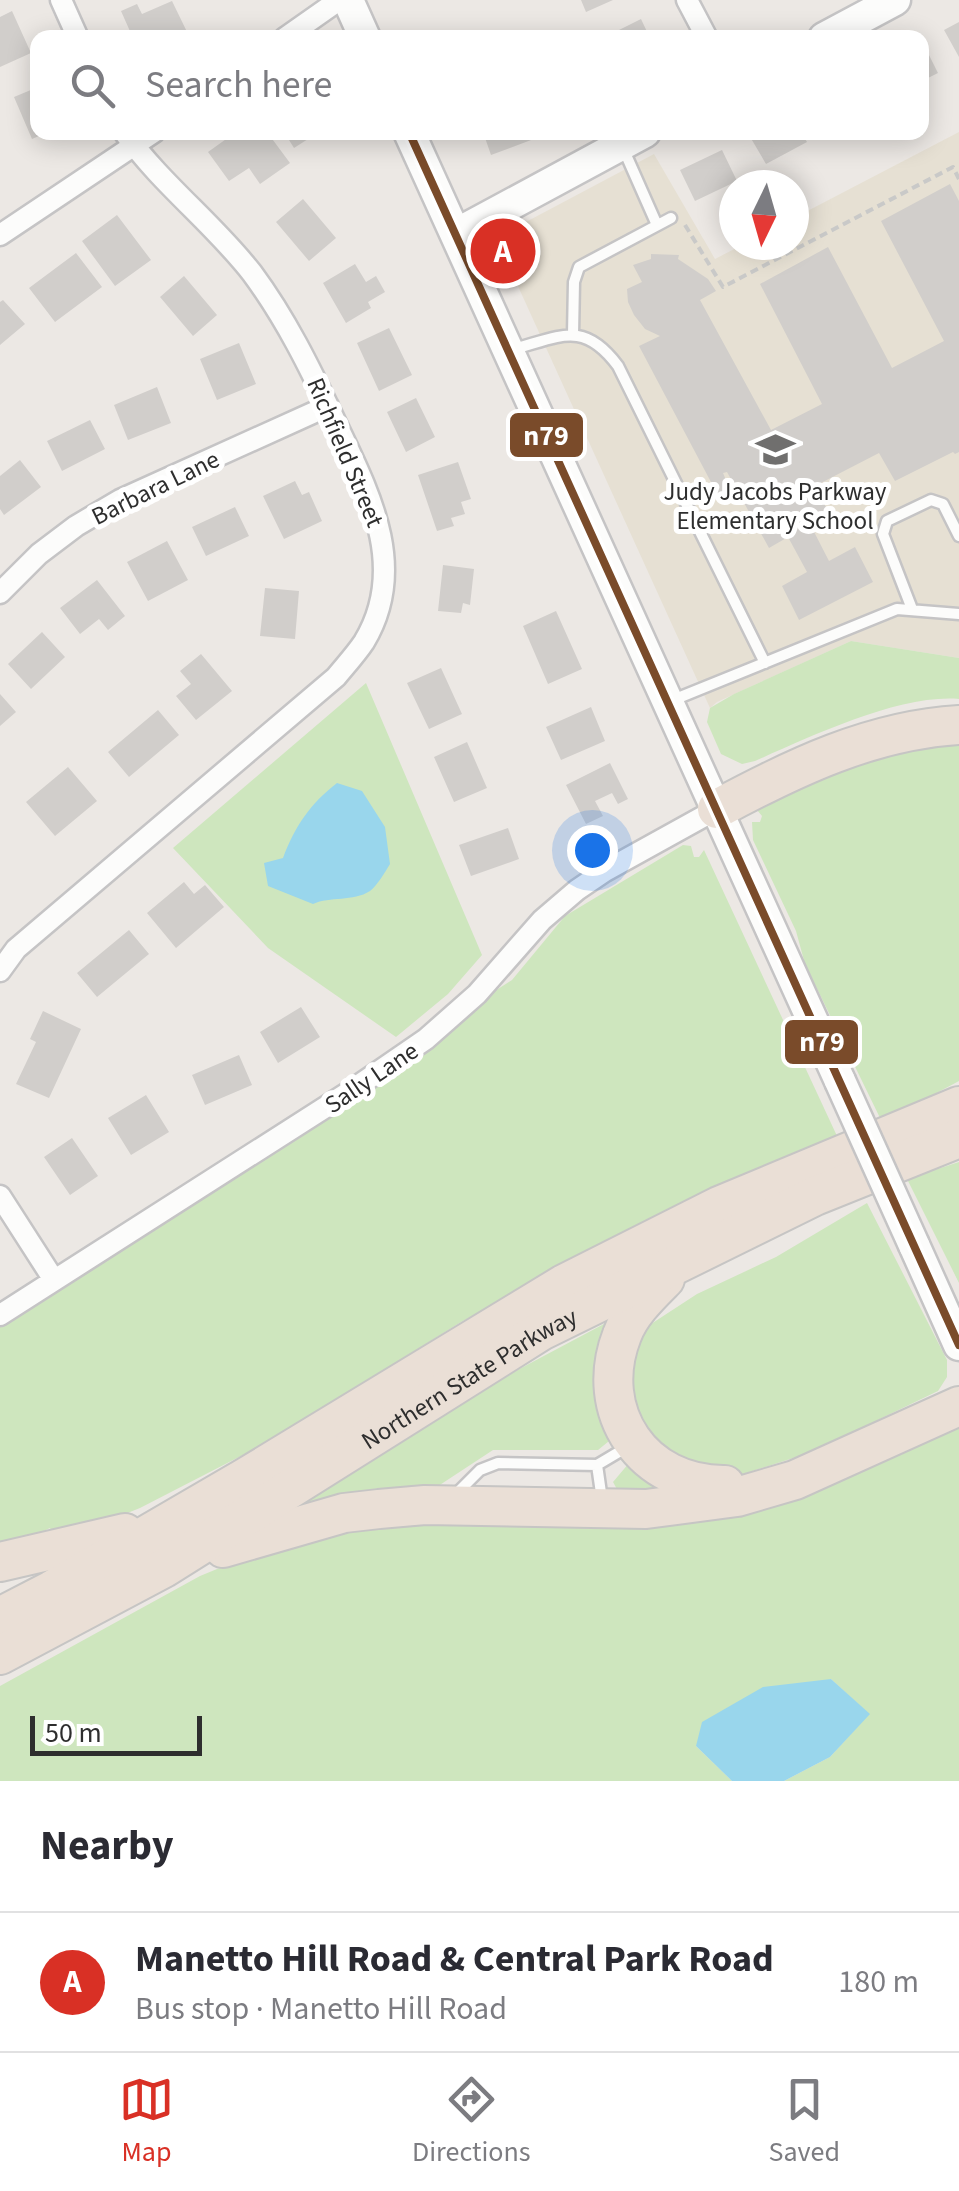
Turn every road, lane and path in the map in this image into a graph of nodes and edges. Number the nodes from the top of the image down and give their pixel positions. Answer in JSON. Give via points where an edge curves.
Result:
{"nodes":[{"id":1,"x":61,"y":0,"type":"edge"},
{"id":2,"x":338,"y":0,"type":"edge"},
{"id":3,"x":348,"y":0,"type":"edge"},
{"id":4,"x":687,"y":0,"type":"edge"},
{"id":5,"x":895,"y":0,"type":"edge"},
{"id":6,"x":74,"y":30,"type":"edge"},
{"id":7,"x":296,"y":30,"type":"edge"},
{"id":8,"x":362,"y":30,"type":"edge"},
{"id":9,"x":703,"y":30,"type":"edge"},
{"id":10,"x":839,"y":30,"type":"edge"},
{"id":11,"x":128,"y":140,"type":"edge"},
{"id":12,"x":130,"y":140,"type":"edge"},
{"id":13,"x":413,"y":140,"type":"edge"},
{"id":14,"x":631,"y":140,"type":"edge"},
{"id":15,"x":633,"y":140,"type":"edge"},
{"id":16,"x":959,"y":179,"type":"edge"},
{"id":17,"x":671,"y":218,"type":"joint"},
{"id":18,"x":657,"y":225,"type":"junction"},
{"id":19,"x":456,"y":234,"type":"junction"},
{"id":20,"x":0,"y":235,"type":"edge"},
{"id":21,"x":574,"y":334,"type":"junction"},
{"id":22,"x":508,"y":350,"type":"junction"},
{"id":23,"x":328,"y":406,"type":"junction"},
{"id":24,"x":959,"y":536,"type":"edge"},
{"id":25,"x":0,"y":593,"type":"edge"},
{"id":26,"x":912,"y":609,"type":"junction"},
{"id":27,"x":959,"y":614,"type":"edge"},
{"id":28,"x":764,"y":663,"type":"junction"},
{"id":29,"x":668,"y":702,"type":"junction"},
{"id":30,"x":959,"y":725,"type":"edge"},
{"id":31,"x":716,"y":810,"type":"junction"},
{"id":32,"x":0,"y":971,"type":"edge"},
{"id":33,"x":959,"y":1106,"type":"edge"},
{"id":34,"x":959,"y":1138,"type":"edge"},
{"id":35,"x":0,"y":1196,"type":"edge"},
{"id":36,"x":678,"y":1266,"type":"junction"},
{"id":37,"x":54,"y":1280,"type":"junction"},
{"id":38,"x":0,"y":1315,"type":"edge"},
{"id":39,"x":959,"y":1345,"type":"edge"},
{"id":40,"x":959,"y":1394,"type":"edge"},
{"id":41,"x":959,"y":1406,"type":"edge"},
{"id":42,"x":634,"y":1444,"type":"junction"},
{"id":43,"x":597,"y":1465,"type":"junction"},
{"id":44,"x":445,"y":1506,"type":"junction"},
{"id":45,"x":603,"y":1510,"type":"junction"},
{"id":46,"x":162,"y":1524,"type":"junction"},
{"id":47,"x":0,"y":1562,"type":"edge"},
{"id":48,"x":164,"y":1568,"type":"junction"},
{"id":49,"x":0,"y":1617,"type":"edge"},
{"id":50,"x":0,"y":1655,"type":"edge"}],
"edges":[{"from":1,"to":6,"type":"street"},
{"from":2,"to":7,"type":"street"},
{"from":3,"to":8,"type":"main road"},
{"from":4,"to":9,"type":"street"},
{"from":5,"to":10,"type":"main road"},
{"from":11,"to":20,"type":"street"},
{"from":12,"to":23,"type":"street","name":"Richfield Street","via":[[250,271],[299,343]]},
{"from":13,"to":19,"type":"main road"},
{"from":14,"to":19,"type":"main road"},
{"from":15,"to":18,"type":"lane"},
{"from":16,"to":17,"type":"path","via":[[952,167],[723,287],[684,223]]},
{"from":17,"to":18,"type":"lane"},
{"from":18,"to":21,"type":"lane","via":[[578,267]]},
{"from":19,"to":22,"type":"main road"},
{"from":21,"to":22,"type":"lane"},
{"from":21,"to":28,"type":"lane","via":[[601,343],[618,366]]},
{"from":22,"to":29,"type":"main road"},
{"from":23,"to":25,"type":"street","name":"Barbara Lane","via":[[120,500],[76,526]]},
{"from":23,"to":32,"type":"street","name":"Richfield Street","via":[[372,500],[385,556],[364,642],[336,678],[16,949]]},
{"from":24,"to":26,"type":"lane","via":[[942,504],[931,500],[887,521],[884,534]]},
{"from":26,"to":27,"type":"lane"},
{"from":26,"to":28,"type":"lane","via":[[897,608]]},
{"from":28,"to":29,"type":"lane"},
{"from":29,"to":31,"type":"main road"},
{"from":30,"to":31,"type":"highway","via":[[884,734]]},
{"from":31,"to":37,"type":"street","name":"Sally Lane","via":[[577,890],[426,1039]]},
{"from":31,"to":39,"type":"main road","bridge":true},
{"from":33,"to":46,"type":"highway","name":"Northern State Parkway","via":[[719,1206],[564,1284]]},
{"from":34,"to":36,"type":"highway","name":"Northern State Parkway","via":[[815,1196]]},
{"from":35,"to":37,"type":"street"},
{"from":36,"to":42,"type":"highway","via":[[636,1311],[616,1356],[620,1420]]},
{"from":36,"to":48,"type":"highway","name":"Northern State Parkway","via":[[541,1331]]},
{"from":37,"to":38,"type":"street","name":"Sally Lane"},
{"from":40,"to":42,"type":"highway","via":[[794,1469],[737,1485],[678,1478]]},
{"from":41,"to":45,"type":"highway","via":[[795,1480],[737,1497]]},
{"from":42,"to":43,"type":"lane"},
{"from":43,"to":44,"type":"lane","via":[[498,1463],[480,1470]]},
{"from":43,"to":45,"type":"lane"},
{"from":44,"to":45,"type":"highway"},
{"from":44,"to":48,"type":"highway","via":[[344,1514]]},
{"from":46,"to":47,"type":"highway"},
{"from":46,"to":49,"type":"highway","name":"Northern State Parkway"},
{"from":48,"to":50,"type":"highway","name":"Northern State Parkway"}]}
